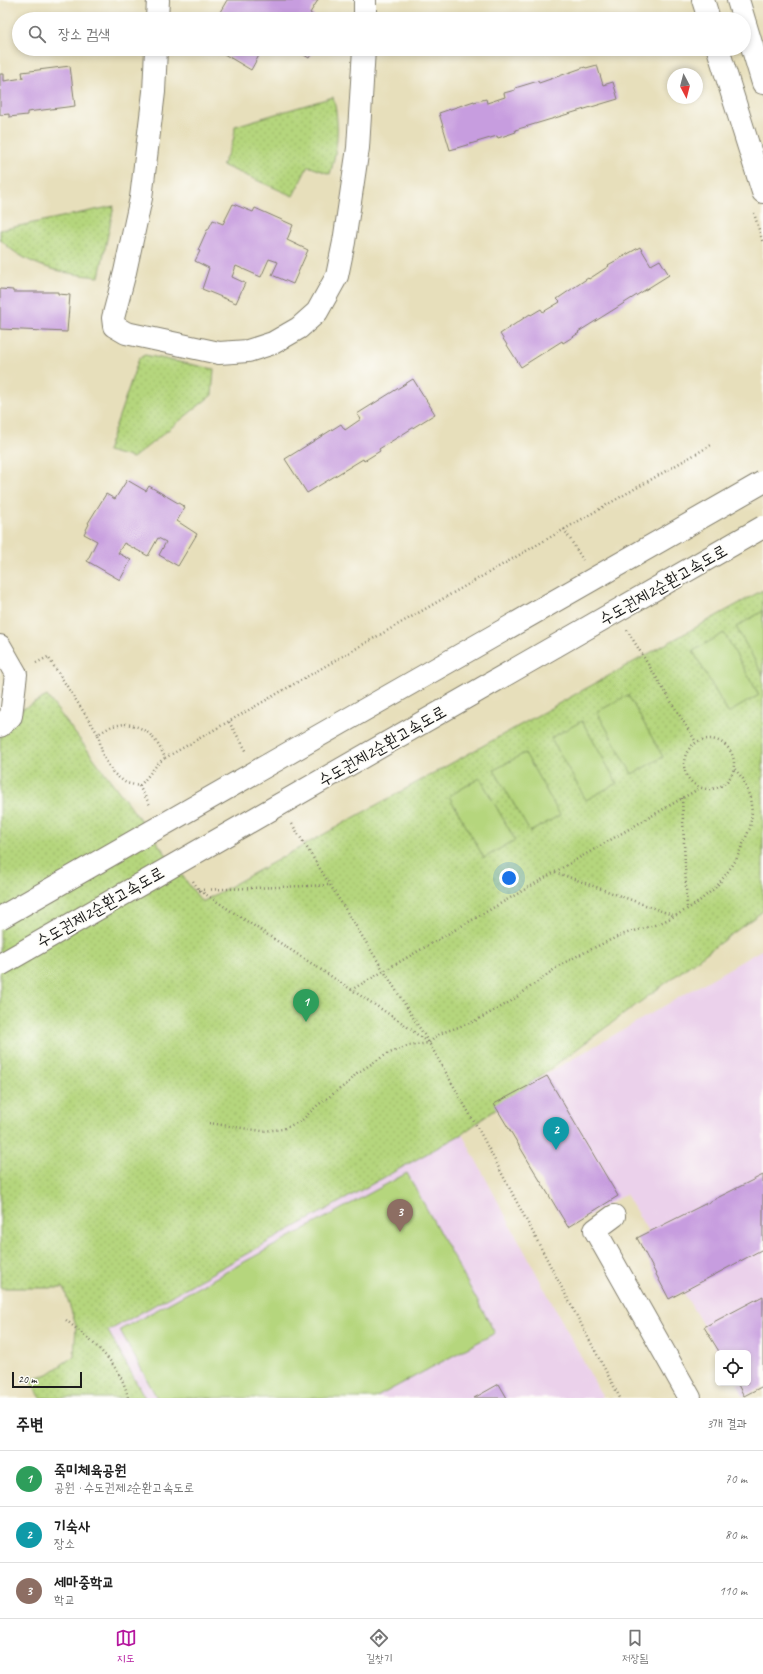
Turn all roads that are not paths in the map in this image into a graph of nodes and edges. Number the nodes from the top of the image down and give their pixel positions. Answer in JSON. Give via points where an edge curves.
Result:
{"nodes":[{"id":1,"x":158,"y":0,"type":"edge"},
{"id":2,"x":365,"y":0,"type":"edge"},
{"id":3,"x":703,"y":0,"type":"edge"},
{"id":4,"x":738,"y":0,"type":"edge"},
{"id":5,"x":157,"y":12,"type":"edge"},
{"id":6,"x":365,"y":12,"type":"edge"},
{"id":7,"x":707,"y":12,"type":"edge"},
{"id":8,"x":742,"y":12,"type":"edge"},
{"id":9,"x":751,"y":43,"type":"edge"},
{"id":10,"x":156,"y":56,"type":"edge"},
{"id":11,"x":364,"y":56,"type":"edge"},
{"id":12,"x":720,"y":56,"type":"edge"},
{"id":13,"x":763,"y":83,"type":"edge"},
{"id":14,"x":763,"y":192,"type":"edge"},
{"id":15,"x":763,"y":482,"type":"edge"},
{"id":16,"x":763,"y":528,"type":"edge"},
{"id":17,"x":0,"y":646,"type":"edge"},
{"id":18,"x":0,"y":726,"type":"edge"},
{"id":19,"x":0,"y":918,"type":"edge"},
{"id":20,"x":0,"y":965,"type":"edge"},
{"id":21,"x":614,"y":1216,"type":"dead end"},
{"id":22,"x":690,"y":1398,"type":"edge"}],
"edges":[{"from":1,"to":5,"type":"main road"},
{"from":2,"to":6,"type":"main road"},
{"from":3,"to":7,"type":"main road"},
{"from":4,"to":8,"type":"main road"},
{"from":9,"to":13,"type":"main road"},
{"from":10,"to":11,"type":"main road","via":[[154,92],[141,198],[113,318],[114,326],[126,333],[219,353],[248,351],[274,343],[299,328],[317,312],[337,276],[358,148]]},
{"from":12,"to":14,"type":"main road"},
{"from":15,"to":19,"type":"main road","bridge":true},
{"from":16,"to":20,"type":"main road","name":"수도권제2순환고속도로","bridge":true},
{"from":17,"to":18,"type":"main road","via":[[16,674],[11,716]]},
{"from":21,"to":22,"type":"main road","via":[[595,1230]]}]}
